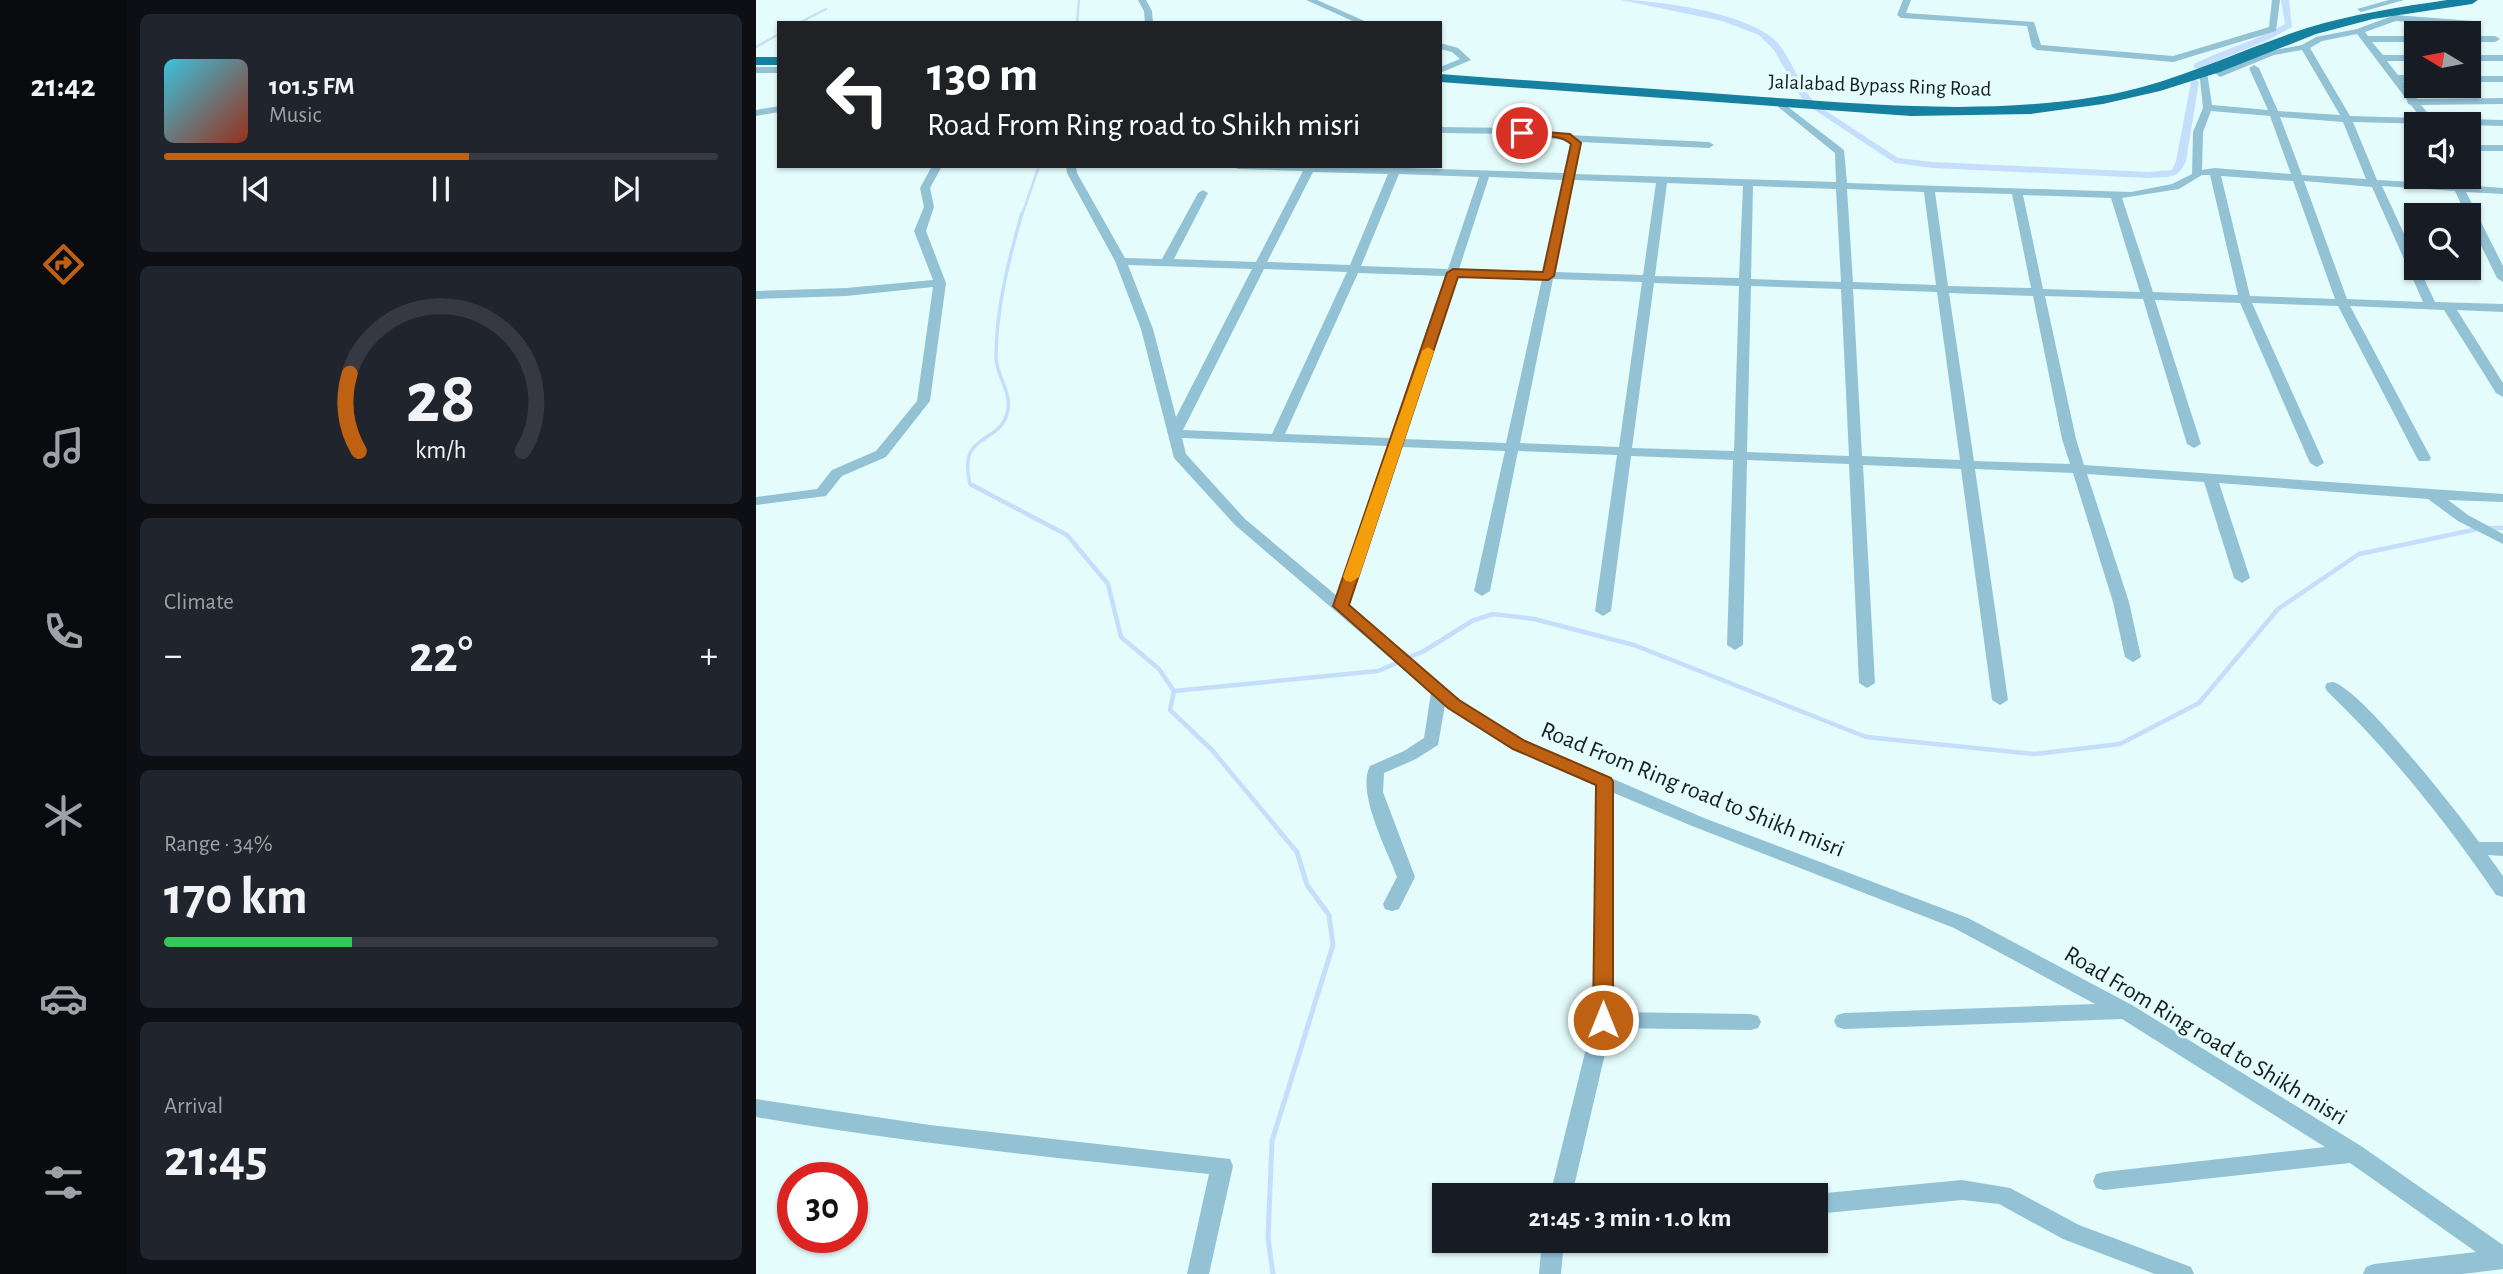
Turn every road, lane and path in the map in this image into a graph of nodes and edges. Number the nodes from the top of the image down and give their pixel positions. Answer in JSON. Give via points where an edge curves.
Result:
{"nodes":[{"id":1,"x":1142,"y":0,"type":"edge"},
{"id":2,"x":1310,"y":0,"type":"edge"},
{"id":3,"x":1907,"y":0,"type":"edge"},
{"id":4,"x":2276,"y":0,"type":"edge"},
{"id":5,"x":2400,"y":0,"type":"edge"},
{"id":6,"x":2472,"y":0,"type":"edge"},
{"id":7,"x":2361,"y":9,"type":"dead end"},
{"id":8,"x":1149,"y":21,"type":"edge"},
{"id":9,"x":1359,"y":21,"type":"edge"},
{"id":10,"x":2434,"y":21,"type":"edge"},
{"id":11,"x":2361,"y":35,"type":"junction"},
{"id":12,"x":2404,"y":38,"type":"edge"},
{"id":13,"x":2482,"y":39,"type":"edge"},
{"id":14,"x":2495,"y":39,"type":"dead end"},
{"id":15,"x":1442,"y":47,"type":"edge"},
{"id":16,"x":2305,"y":47,"type":"junction"},
{"id":17,"x":2378,"y":58,"type":"junction"},
{"id":18,"x":2404,"y":58,"type":"edge"},
{"id":19,"x":2482,"y":58,"type":"edge"},
{"id":20,"x":2503,"y":58,"type":"edge"},
{"id":21,"x":756,"y":61,"type":"edge"},
{"id":22,"x":777,"y":61,"type":"edge"},
{"id":23,"x":2253,"y":68,"type":"dead end"},
{"id":24,"x":1442,"y":69,"type":"edge"},
{"id":25,"x":756,"y":70,"type":"edge"},
{"id":26,"x":777,"y":70,"type":"edge"},
{"id":27,"x":2209,"y":71,"type":"junction"},
{"id":28,"x":1442,"y":78,"type":"edge"},
{"id":29,"x":2394,"y":78,"type":"junction"},
{"id":30,"x":2404,"y":78,"type":"edge"},
{"id":31,"x":2482,"y":79,"type":"edge"},
{"id":32,"x":2503,"y":79,"type":"edge"},
{"id":33,"x":2503,"y":101,"type":"edge"},
{"id":34,"x":2411,"y":102,"type":"junction"},
{"id":35,"x":1779,"y":103,"type":"junction"},
{"id":36,"x":2207,"y":108,"type":"junction"},
{"id":37,"x":777,"y":109,"type":"edge"},
{"id":38,"x":2420,"y":112,"type":"edge"},
{"id":39,"x":756,"y":113,"type":"edge"},
{"id":40,"x":2274,"y":113,"type":"junction"},
{"id":41,"x":2347,"y":119,"type":"junction"},
{"id":42,"x":2404,"y":122,"type":"edge"},
{"id":43,"x":2481,"y":123,"type":"edge"},
{"id":44,"x":2503,"y":123,"type":"edge"},
{"id":45,"x":1442,"y":130,"type":"edge"},
{"id":46,"x":1570,"y":138,"type":"junction"},
{"id":47,"x":1709,"y":145,"type":"dead end"},
{"id":48,"x":2481,"y":148,"type":"edge"},
{"id":49,"x":2503,"y":148,"type":"edge"},
{"id":50,"x":936,"y":168,"type":"edge"},
{"id":51,"x":1071,"y":168,"type":"edge"},
{"id":52,"x":1285,"y":168,"type":"edge"},
{"id":53,"x":1309,"y":169,"type":"junction"},
{"id":54,"x":1395,"y":171,"type":"junction"},
{"id":55,"x":2196,"y":172,"type":"junction"},
{"id":56,"x":2214,"y":172,"type":"junction"},
{"id":57,"x":1486,"y":174,"type":"junction"},
{"id":58,"x":1569,"y":177,"type":"junction"},
{"id":59,"x":2298,"y":179,"type":"junction"},
{"id":60,"x":1662,"y":180,"type":"junction"},
{"id":61,"x":1748,"y":183,"type":"junction"},
{"id":62,"x":2373,"y":184,"type":"junction"},
{"id":63,"x":1842,"y":186,"type":"junction"},
{"id":64,"x":2404,"y":186,"type":"edge"},
{"id":65,"x":1929,"y":189,"type":"junction"},
{"id":66,"x":2458,"y":189,"type":"joint"},
{"id":67,"x":2017,"y":191,"type":"junction"},
{"id":68,"x":2503,"y":191,"type":"edge"},
{"id":69,"x":1203,"y":193,"type":"dead end"},
{"id":70,"x":2116,"y":195,"type":"junction"},
{"id":71,"x":1121,"y":261,"type":"junction"},
{"id":72,"x":1166,"y":263,"type":"junction"},
{"id":73,"x":1259,"y":266,"type":"junction"},
{"id":74,"x":1354,"y":270,"type":"junction"},
{"id":75,"x":1453,"y":273,"type":"junction"},
{"id":76,"x":1548,"y":276,"type":"junction"},
{"id":77,"x":2503,"y":278,"type":"edge"},
{"id":78,"x":1649,"y":280,"type":"junction"},
{"id":79,"x":940,"y":283,"type":"junction"},
{"id":80,"x":1745,"y":283,"type":"junction"},
{"id":81,"x":1847,"y":286,"type":"junction"},
{"id":82,"x":1943,"y":289,"type":"junction"},
{"id":83,"x":2039,"y":293,"type":"junction"},
{"id":84,"x":756,"y":295,"type":"edge"},
{"id":85,"x":2148,"y":296,"type":"junction"},
{"id":86,"x":2245,"y":300,"type":"junction"},
{"id":87,"x":2343,"y":304,"type":"junction"},
{"id":88,"x":2431,"y":306,"type":"junction"},
{"id":89,"x":2448,"y":306,"type":"junction"},
{"id":90,"x":2503,"y":308,"type":"edge"},
{"id":91,"x":2503,"y":393,"type":"edge"},
{"id":92,"x":1174,"y":434,"type":"junction"},
{"id":93,"x":1277,"y":438,"type":"junction"},
{"id":94,"x":1398,"y":443,"type":"junction"},
{"id":95,"x":2194,"y":444,"type":"dead end"},
{"id":96,"x":1512,"y":447,"type":"junction"},
{"id":97,"x":1625,"y":452,"type":"junction"},
{"id":98,"x":1741,"y":456,"type":"junction"},
{"id":99,"x":2424,"y":458,"type":"dead end"},
{"id":100,"x":1856,"y":460,"type":"junction"},
{"id":101,"x":2317,"y":463,"type":"dead end"},
{"id":102,"x":1967,"y":464,"type":"junction"},
{"id":103,"x":2081,"y":469,"type":"junction"},
{"id":104,"x":2210,"y":478,"type":"junction"},
{"id":105,"x":2432,"y":495,"type":"junction"},
{"id":106,"x":2503,"y":498,"type":"edge"},
{"id":107,"x":756,"y":501,"type":"edge"},
{"id":108,"x":2503,"y":540,"type":"edge"},
{"id":109,"x":2242,"y":578,"type":"dead end"},
{"id":110,"x":1482,"y":591,"type":"dead end"},
{"id":111,"x":1341,"y":606,"type":"junction"},
{"id":112,"x":1603,"y":611,"type":"dead end"},
{"id":113,"x":1735,"y":645,"type":"dead end"},
{"id":114,"x":2133,"y":657,"type":"dead end"},
{"id":115,"x":1867,"y":683,"type":"dead end"},
{"id":116,"x":1432,"y":687,"type":"junction"},
{"id":117,"x":2333,"y":687,"type":"dead end"},
{"id":118,"x":2000,"y":700,"type":"dead end"},
{"id":119,"x":1605,"y":782,"type":"junction"},
{"id":120,"x":2474,"y":848,"type":"junction"},
{"id":121,"x":2503,"y":849,"type":"edge"},
{"id":122,"x":2503,"y":890,"type":"edge"},
{"id":123,"x":1392,"y":904,"type":"dead end"},
{"id":124,"x":2125,"y":1011,"type":"junction"},
{"id":125,"x":1603,"y":1020,"type":"junction"},
{"id":126,"x":1844,"y":1021,"type":"dead end"},
{"id":127,"x":1751,"y":1022,"type":"dead end"},
{"id":128,"x":756,"y":1108,"type":"edge"},
{"id":129,"x":2353,"y":1153,"type":"junction"},
{"id":130,"x":2104,"y":1181,"type":"dead end"},
{"id":131,"x":1565,"y":1183,"type":"edge"},
{"id":132,"x":1828,"y":1203,"type":"edge"},
{"id":133,"x":1552,"y":1253,"type":"edge"},
{"id":134,"x":2503,"y":1259,"type":"edge"},
{"id":135,"x":1198,"y":1274,"type":"edge"},
{"id":136,"x":1550,"y":1274,"type":"edge"},
{"id":137,"x":2183,"y":1274,"type":"edge"},
{"id":138,"x":2374,"y":1274,"type":"edge"}],
"edges":[{"from":1,"to":8,"type":"street"},
{"from":2,"to":9,"type":"street"},
{"from":3,"to":4,"type":"street","via":[[1900,15],[2031,24],[2037,47],[2173,59],[2273,29]]},
{"from":5,"to":7,"type":"street"},
{"from":6,"to":27,"type":"highway","name":"Jalalabad Bypass Ring Road","via":[[2374,15],[2311,31]]},
{"from":10,"to":11,"type":"street","via":[[2395,18]]},
{"from":11,"to":12,"type":"street"},
{"from":11,"to":16,"type":"street","via":[[2319,39]]},
{"from":11,"to":17,"type":"street"},
{"from":13,"to":14,"type":"street"},
{"from":15,"to":24,"type":"street","via":[[1455,50],[1466,60]]},
{"from":16,"to":27,"type":"street","via":[[2272,53],[2220,74]]},
{"from":16,"to":41,"type":"street"},
{"from":17,"to":18,"type":"street"},
{"from":17,"to":29,"type":"street"},
{"from":19,"to":20,"type":"street"},
{"from":21,"to":22,"type":"highway"},
{"from":23,"to":40,"type":"street"},
{"from":25,"to":26,"type":"street"},
{"from":27,"to":35,"type":"highway","name":"Jalalabad Bypass Ring Road","via":[[2103,100],[2031,110],[1923,112]]},
{"from":27,"to":36,"type":"street"},
{"from":28,"to":35,"type":"highway","name":"Jalalabad Bypass Ring Road"},
{"from":29,"to":30,"type":"street"},
{"from":29,"to":34,"type":"street"},
{"from":31,"to":32,"type":"street"},
{"from":33,"to":34,"type":"street"},
{"from":34,"to":38,"type":"street"},
{"from":35,"to":63,"type":"street","via":[[1840,152]]},
{"from":36,"to":40,"type":"street"},
{"from":36,"to":55,"type":"street","via":[[2195,135]]},
{"from":37,"to":39,"type":"street"},
{"from":40,"to":41,"type":"street"},
{"from":40,"to":59,"type":"street"},
{"from":41,"to":42,"type":"street"},
{"from":41,"to":62,"type":"street"},
{"from":43,"to":44,"type":"street"},
{"from":45,"to":46,"type":"street"},
{"from":46,"to":47,"type":"street"},
{"from":46,"to":58,"type":"street","via":[[1576,143]]},
{"from":48,"to":49,"type":"street"},
{"from":50,"to":79,"type":"street","via":[[925,188],[929,207],[920,230]]},
{"from":51,"to":71,"type":"street","name":"Road From Ring road to Shikh misri"},
{"from":52,"to":53,"type":"street"},
{"from":53,"to":54,"type":"street"},
{"from":53,"to":73,"type":"street"},
{"from":54,"to":57,"type":"street"},
{"from":54,"to":74,"type":"street"},
{"from":55,"to":56,"type":"street"},
{"from":55,"to":70,"type":"street","via":[[2175,187]]},
{"from":56,"to":59,"type":"street"},
{"from":56,"to":86,"type":"street"},
{"from":57,"to":58,"type":"street"},
{"from":57,"to":75,"type":"street"},
{"from":58,"to":60,"type":"street"},
{"from":58,"to":76,"type":"street"},
{"from":59,"to":62,"type":"street"},
{"from":59,"to":87,"type":"street"},
{"from":60,"to":61,"type":"street"},
{"from":60,"to":78,"type":"street"},
{"from":61,"to":63,"type":"street"},
{"from":61,"to":80,"type":"street"},
{"from":62,"to":64,"type":"street"},
{"from":62,"to":88,"type":"street"},
{"from":63,"to":65,"type":"street"},
{"from":63,"to":81,"type":"street"},
{"from":65,"to":67,"type":"street"},
{"from":65,"to":82,"type":"street"},
{"from":66,"to":68,"type":"street"},
{"from":66,"to":77,"type":"street"},
{"from":67,"to":70,"type":"street"},
{"from":67,"to":83,"type":"street"},
{"from":69,"to":72,"type":"street"},
{"from":70,"to":85,"type":"street"},
{"from":71,"to":72,"type":"street"},
{"from":71,"to":92,"type":"street","name":"Road From Ring road to Shikh misri","via":[[1147,329]]},
{"from":72,"to":73,"type":"street"},
{"from":73,"to":74,"type":"street"},
{"from":73,"to":92,"type":"street"},
{"from":74,"to":75,"type":"street"},
{"from":74,"to":93,"type":"street"},
{"from":75,"to":76,"type":"street"},
{"from":75,"to":94,"type":"street"},
{"from":76,"to":78,"type":"street"},
{"from":76,"to":96,"type":"street"},
{"from":78,"to":80,"type":"street"},
{"from":78,"to":97,"type":"street"},
{"from":79,"to":84,"type":"street"},
{"from":79,"to":107,"type":"street","via":[[923,401],[891,443],[881,454],[837,473],[821,493]]},
{"from":80,"to":81,"type":"street"},
{"from":80,"to":98,"type":"street"},
{"from":81,"to":82,"type":"street"},
{"from":81,"to":100,"type":"street"},
{"from":82,"to":83,"type":"street"},
{"from":82,"to":102,"type":"street"},
{"from":83,"to":85,"type":"street"},
{"from":83,"to":103,"type":"street","via":[[2069,439]]},
{"from":85,"to":86,"type":"street"},
{"from":85,"to":95,"type":"street"},
{"from":86,"to":87,"type":"street"},
{"from":86,"to":101,"type":"street"},
{"from":87,"to":88,"type":"street"},
{"from":87,"to":99,"type":"street"},
{"from":88,"to":89,"type":"street"},
{"from":89,"to":90,"type":"street"},
{"from":89,"to":91,"type":"street"},
{"from":92,"to":93,"type":"street"},
{"from":92,"to":111,"type":"street","name":"Road From Ring road to Shikh misri","via":[[1179,455],[1240,522]]},
{"from":93,"to":94,"type":"street"},
{"from":94,"to":96,"type":"street"},
{"from":94,"to":111,"type":"street"},
{"from":96,"to":97,"type":"street"},
{"from":96,"to":110,"type":"street"},
{"from":97,"to":98,"type":"street"},
{"from":97,"to":112,"type":"street"},
{"from":98,"to":100,"type":"street"},
{"from":98,"to":113,"type":"street"},
{"from":100,"to":102,"type":"street"},
{"from":100,"to":115,"type":"street"},
{"from":102,"to":103,"type":"street"},
{"from":102,"to":118,"type":"street"},
{"from":103,"to":104,"type":"street"},
{"from":103,"to":114,"type":"street"},
{"from":104,"to":105,"type":"street"},
{"from":104,"to":109,"type":"street"},
{"from":105,"to":106,"type":"street"},
{"from":105,"to":108,"type":"street"},
{"from":111,"to":116,"type":"street","name":"Road From Ring road to Shikh misri"},
{"from":116,"to":119,"type":"street","name":"Road From Ring road to Shikh misri","via":[[1519,745]]},
{"from":116,"to":123,"type":"street","via":[[1432,741],[1376,770],[1374,792],[1406,877]]},
{"from":117,"to":120,"type":"street","via":[[2377,727]]},
{"from":119,"to":124,"type":"street","name":"Road From Ring road to Shikh misri","via":[[1961,923]]},
{"from":119,"to":125,"type":"street"},
{"from":120,"to":121,"type":"street"},
{"from":120,"to":122,"type":"street"},
{"from":124,"to":126,"type":"street"},
{"from":124,"to":129,"type":"street","name":"Road From Ring road to Shikh misri"},
{"from":125,"to":127,"type":"street"},
{"from":125,"to":131,"type":"street"},
{"from":128,"to":135,"type":"street","via":[[933,1136],[1222,1166]]},
{"from":129,"to":130,"type":"street"},
{"from":129,"to":134,"type":"street","name":"Road From Ring road to Shikh misri"},
{"from":132,"to":137,"type":"street","via":[[1962,1190],[2002,1195],[2071,1232]]},
{"from":133,"to":136,"type":"street"},
{"from":134,"to":138,"type":"street"}]}
